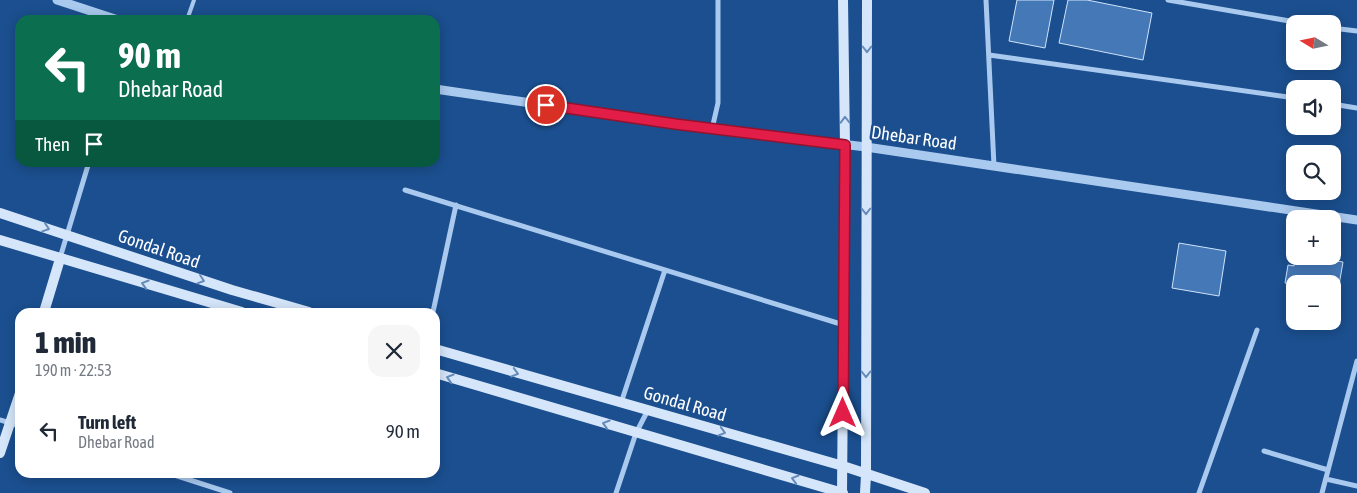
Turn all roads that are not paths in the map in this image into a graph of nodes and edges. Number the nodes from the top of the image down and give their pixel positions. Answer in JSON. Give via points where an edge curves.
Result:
{"nodes":[{"id":1,"x":57,"y":0,"type":"edge"},
{"id":2,"x":194,"y":0,"type":"edge"},
{"id":3,"x":718,"y":0,"type":"edge"},
{"id":4,"x":842,"y":0,"type":"edge"},
{"id":5,"x":867,"y":0,"type":"edge"},
{"id":6,"x":986,"y":0,"type":"edge"},
{"id":7,"x":1168,"y":0,"type":"edge"},
{"id":8,"x":103,"y":15,"type":"edge"},
{"id":9,"x":189,"y":15,"type":"edge"},
{"id":10,"x":1286,"y":20,"type":"edge"},
{"id":11,"x":1341,"y":29,"type":"edge"},
{"id":12,"x":1357,"y":31,"type":"edge"},
{"id":13,"x":989,"y":55,"type":"junction"},
{"id":14,"x":440,"y":90,"type":"edge"},
{"id":15,"x":1286,"y":97,"type":"edge"},
{"id":16,"x":1341,"y":105,"type":"edge"},
{"id":17,"x":1357,"y":108,"type":"edge"},
{"id":18,"x":712,"y":129,"type":"junction"},
{"id":19,"x":845,"y":145,"type":"junction"},
{"id":20,"x":866,"y":147,"type":"junction"},
{"id":21,"x":994,"y":166,"type":"junction"},
{"id":22,"x":87,"y":167,"type":"edge"},
{"id":23,"x":405,"y":190,"type":"dead end"},
{"id":24,"x":456,"y":205,"type":"junction"},
{"id":25,"x":0,"y":213,"type":"edge"},
{"id":26,"x":1357,"y":220,"type":"edge"},
{"id":27,"x":67,"y":235,"type":"junction"},
{"id":28,"x":0,"y":240,"type":"edge"},
{"id":29,"x":60,"y":258,"type":"junction"},
{"id":30,"x":665,"y":270,"type":"junction"},
{"id":31,"x":45,"y":308,"type":"edge"},
{"id":32,"x":229,"y":308,"type":"edge"},
{"id":33,"x":295,"y":308,"type":"edge"},
{"id":34,"x":433,"y":308,"type":"edge"},
{"id":35,"x":844,"y":325,"type":"junction"},
{"id":36,"x":1257,"y":330,"type":"dead end"},
{"id":37,"x":440,"y":350,"type":"edge"},
{"id":38,"x":1357,"y":361,"type":"edge"},
{"id":39,"x":440,"y":374,"type":"edge"},
{"id":40,"x":621,"y":403,"type":"junction"},
{"id":41,"x":648,"y":410,"type":"junction"},
{"id":42,"x":0,"y":420,"type":"edge"},
{"id":43,"x":15,"y":425,"type":"edge"},
{"id":44,"x":15,"y":427,"type":"edge"},
{"id":45,"x":636,"y":433,"type":"junction"},
{"id":46,"x":1264,"y":451,"type":"dead end"},
{"id":47,"x":0,"y":453,"type":"edge"},
{"id":48,"x":842,"y":466,"type":"junction"},
{"id":49,"x":1328,"y":470,"type":"junction"},
{"id":50,"x":866,"y":475,"type":"junction"},
{"id":51,"x":184,"y":478,"type":"edge"},
{"id":52,"x":1326,"y":479,"type":"junction"},
{"id":53,"x":1357,"y":486,"type":"edge"},
{"id":54,"x":230,"y":493,"type":"edge"},
{"id":55,"x":616,"y":493,"type":"edge"},
{"id":56,"x":842,"y":493,"type":"edge"},
{"id":57,"x":865,"y":493,"type":"edge"},
{"id":58,"x":925,"y":493,"type":"edge"},
{"id":59,"x":1199,"y":493,"type":"edge"},
{"id":60,"x":1322,"y":493,"type":"edge"}],
"edges":[{"from":1,"to":8,"type":"street"},
{"from":2,"to":9,"type":"lane"},
{"from":3,"to":18,"type":"street","via":[[718,103]]},
{"from":19,"to":4,"type":"main road","one_way":true},
{"from":5,"to":20,"type":"main road","one_way":true},
{"from":6,"to":13,"type":"street"},
{"from":7,"to":10,"type":"street"},
{"from":11,"to":12,"type":"street"},
{"from":13,"to":15,"type":"street"},
{"from":13,"to":21,"type":"street"},
{"from":14,"to":18,"type":"street","name":"Dhebar Road"},
{"from":16,"to":17,"type":"street"},
{"from":18,"to":19,"type":"street","name":"Dhebar Road"},
{"from":19,"to":20,"type":"street","name":"Dhebar Road"},
{"from":19,"to":35,"type":"main road"},
{"from":20,"to":21,"type":"street","name":"Dhebar Road"},
{"from":20,"to":50,"type":"main road","one_way":true},
{"from":21,"to":26,"type":"street","name":"Dhebar Road"},
{"from":22,"to":27,"type":"street"},
{"from":23,"to":24,"type":"street"},
{"from":24,"to":30,"type":"street"},
{"from":24,"to":34,"type":"street"},
{"from":25,"to":27,"type":"main road","name":"Gondal Road","one_way":true},
{"from":27,"to":29,"type":"street"},
{"from":27,"to":33,"type":"main road","name":"Gondal Road","one_way":true},
{"from":28,"to":29,"type":"main road","name":"Gondal Road"},
{"from":29,"to":31,"type":"main road"},
{"from":32,"to":29,"type":"main road","name":"Gondal Road","one_way":true},
{"from":30,"to":35,"type":"street"},
{"from":30,"to":40,"type":"street"},
{"from":35,"to":48,"type":"main road"},
{"from":36,"to":59,"type":"street"},
{"from":37,"to":40,"type":"main road","name":"Gondal Road","one_way":true},
{"from":38,"to":49,"type":"street"},
{"from":45,"to":39,"type":"main road","one_way":true},
{"from":40,"to":41,"type":"main road","name":"Gondal Road"},
{"from":41,"to":45,"type":"street"},
{"from":41,"to":48,"type":"main road","name":"Gondal Road","one_way":true},
{"from":42,"to":43,"type":"street"},
{"from":44,"to":47,"type":"main road"},
{"from":45,"to":55,"type":"street"},
{"from":56,"to":45,"type":"main road","one_way":true},
{"from":46,"to":49,"type":"street"},
{"from":48,"to":50,"type":"main road","name":"Gondal Road"},
{"from":48,"to":56,"type":"main road"},
{"from":49,"to":52,"type":"street"},
{"from":50,"to":57,"type":"main road"},
{"from":50,"to":58,"type":"main road","name":"Gondal Road"},
{"from":51,"to":54,"type":"street"},
{"from":52,"to":53,"type":"street"},
{"from":52,"to":60,"type":"street"}]}
